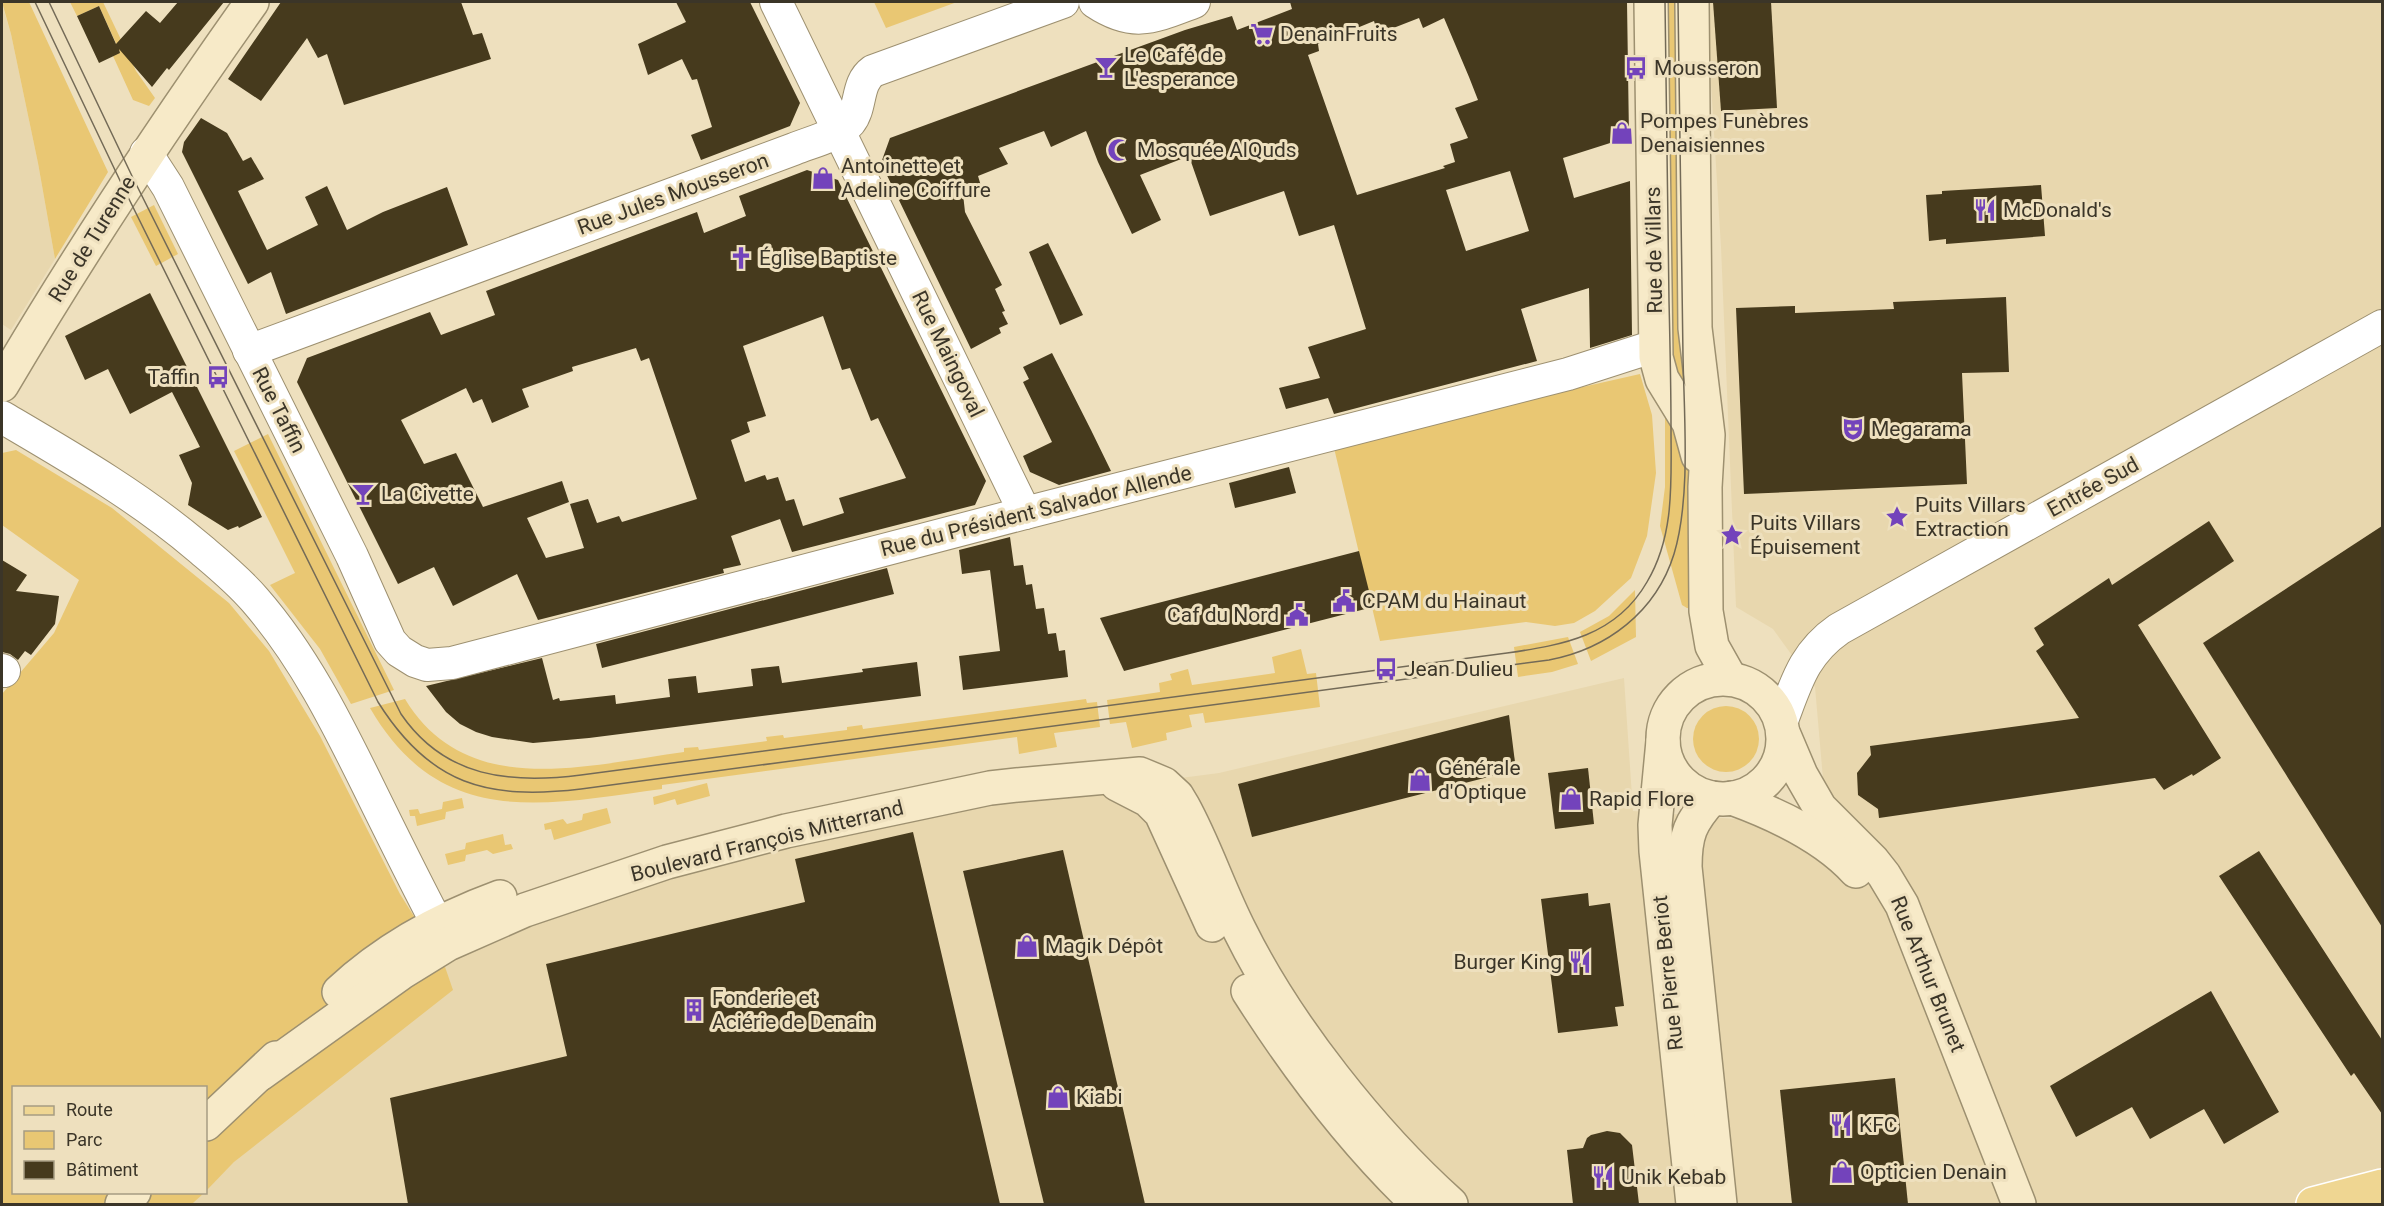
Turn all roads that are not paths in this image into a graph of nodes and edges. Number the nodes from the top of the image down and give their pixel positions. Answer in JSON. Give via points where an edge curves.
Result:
{"nodes":[{"id":1,"x":252,"y":2,"type":"edge"},
{"id":2,"x":776,"y":2,"type":"edge"},
{"id":3,"x":1063,"y":2,"type":"edge"},
{"id":4,"x":1095,"y":2,"type":"edge"},
{"id":5,"x":1194,"y":2,"type":"edge"},
{"id":6,"x":1651,"y":2,"type":"edge"},
{"id":7,"x":1692,"y":2,"type":"edge"},
{"id":8,"x":839,"y":130,"type":"junction"},
{"id":9,"x":147,"y":153,"type":"junction"},
{"id":10,"x":2382,"y":326,"type":"edge"},
{"id":11,"x":1655,"y":346,"type":"junction"},
{"id":12,"x":249,"y":351,"type":"junction"},
{"id":13,"x":2,"y":386,"type":"edge"},
{"id":14,"x":2,"y":417,"type":"edge"},
{"id":15,"x":1705,"y":488,"type":"junction"},
{"id":16,"x":1024,"y":513,"type":"junction"},
{"id":17,"x":1706,"y":611,"type":"junction"},
{"id":18,"x":415,"y":661,"type":"joint"},
{"id":19,"x":1730,"y":678,"type":"junction"},
{"id":20,"x":1683,"y":693,"type":"junction"},
{"id":21,"x":1783,"y":729,"type":"junction"},
{"id":22,"x":1663,"y":741,"type":"junction"},
{"id":23,"x":1098,"y":777,"type":"junction"},
{"id":24,"x":1722,"y":798,"type":"junction"},
{"id":25,"x":442,"y":934,"type":"junction"},
{"id":26,"x":207,"y":1123,"type":"edge"},
{"id":27,"x":2382,"y":1186,"type":"edge"},
{"id":28,"x":1418,"y":1204,"type":"edge"},
{"id":29,"x":1451,"y":1204,"type":"edge"},
{"id":30,"x":1693,"y":1204,"type":"edge"},
{"id":31,"x":1720,"y":1204,"type":"edge"},
{"id":32,"x":1997,"y":1204,"type":"edge"},
{"id":33,"x":2019,"y":1204,"type":"edge"},
{"id":34,"x":2313,"y":1204,"type":"edge"}],
"edges":[{"from":1,"to":9,"type":"street","name":"Rue de Turenne"},
{"from":2,"to":8,"type":"street","name":"Rue Maingoval"},
{"from":3,"to":8,"type":"street","via":[[873,71],[863,81],[852,120]]},
{"from":4,"to":5,"type":"street","via":[[1118,15],[1138,19]]},
{"from":6,"to":11,"type":"street","name":"Rue de Villars"},
{"from":7,"to":15,"type":"street","name":"Rue de Villars","via":[[1695,328],[1708,435]]},
{"from":8,"to":12,"type":"street","name":"Rue Jules Mousseron"},
{"from":8,"to":16,"type":"street","name":"Rue Maingoval"},
{"from":9,"to":12,"type":"street","name":"Rue Taffin","via":[[168,187]]},
{"from":9,"to":13,"type":"street","name":"Rue de Turenne"},
{"from":10,"to":21,"type":"street","name":"Entrée Sud","via":[[1827,637],[1809,657]]},
{"from":11,"to":15,"type":"street","name":"Rue de Villars","via":[[1659,372],[1689,423]]},
{"from":11,"to":16,"type":"street","name":"Rue du Président Salvador Allende","via":[[1568,374]]},
{"from":12,"to":18,"type":"street","name":"Rue Taffin","via":[[390,640]]},
{"from":14,"to":25,"type":"street","via":[[114,483],[160,516],[220,565],[255,600],[319,692]]},
{"from":15,"to":17,"type":"street","name":"Rue de Villars"},
{"from":16,"to":18,"type":"street","name":"Rue du Président Salvador Allende","via":[[452,663],[427,665]]},
{"from":17,"to":19,"type":"street","name":"Rue de Villars","via":[[1712,646]]},
{"from":17,"to":20,"type":"street","name":"Rue de Villars","via":[[1699,654]]},
{"from":19,"to":20,"type":"street","via":[[1701,682]]},
{"from":19,"to":21,"type":"street","via":[[1749,684],[1767,697]]},
{"from":20,"to":22,"type":"street","via":[[1666,718]]},
{"from":21,"to":24,"type":"street","via":[[1782,752],[1772,774],[1754,790]]},
{"from":21,"to":33,"type":"street","name":"Rue Arthur Brunet","via":[[1801,775],[1820,808],[1873,861],[1902,905]]},
{"from":22,"to":24,"type":"street","via":[[1668,764],[1677,778],[1696,793]]},
{"from":22,"to":30,"type":"street","name":"Rue Pierre Beriot","via":[[1656,851]]},
{"from":23,"to":25,"type":"street","name":"Boulevard François Mitterrand","via":[[990,788],[870,793],[819,802],[608,858],[471,908]]},
{"from":23,"to":28,"type":"street","name":"Boulevard François Mitterrand","via":[[1140,794],[1161,813],[1220,943],[1283,1046],[1346,1127]]},
{"from":23,"to":29,"type":"street","name":"Boulevard François Mitterrand","via":[[1149,776],[1177,796],[1240,931],[1289,1013],[1367,1118]]},
{"from":24,"to":31,"type":"street","name":"Rue Pierre Beriot","via":[[1699,812],[1688,832],[1685,860]]},
{"from":24,"to":32,"type":"street","name":"Rue Arthur Brunet","via":[[1774,814],[1829,848],[1864,882],[1882,912]]},
{"from":25,"to":26,"type":"street","name":"Boulevard François Mitterrand","via":[[401,973],[260,1074]]},
{"from":27,"to":34,"type":"main road"}]}
